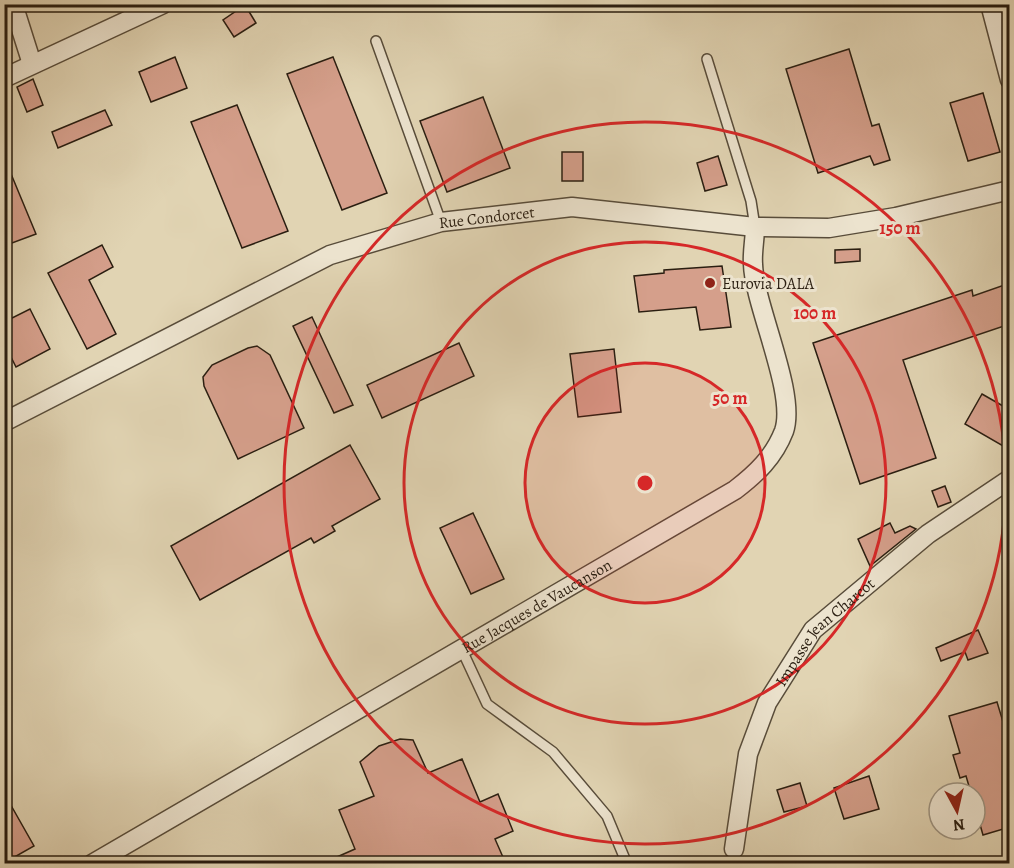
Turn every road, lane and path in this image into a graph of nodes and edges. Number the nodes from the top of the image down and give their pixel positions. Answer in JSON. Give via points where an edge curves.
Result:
{"nodes":[{"id":1,"x":13,"y":4,"type":"edge"},
{"id":2,"x":163,"y":4,"type":"edge"},
{"id":3,"x":990,"y":4,"type":"edge"},
{"id":4,"x":376,"y":41,"type":"dead end"},
{"id":5,"x":707,"y":59,"type":"dead end"},
{"id":6,"x":32,"y":64,"type":"junction"},
{"id":7,"x":4,"y":78,"type":"edge"},
{"id":8,"x":1010,"y":80,"type":"edge"},
{"id":9,"x":1010,"y":190,"type":"edge"},
{"id":10,"x":441,"y":222,"type":"junction"},
{"id":11,"x":755,"y":227,"type":"junction"},
{"id":12,"x":4,"y":422,"type":"edge"},
{"id":13,"x":1010,"y":479,"type":"edge"},
{"id":14,"x":461,"y":648,"type":"junction"},
{"id":15,"x":734,"y":849,"type":"dead end"},
{"id":16,"x":92,"y":864,"type":"edge"},
{"id":17,"x":627,"y":864,"type":"edge"}],
"edges":[{"from":1,"to":6,"type":"street"},
{"from":2,"to":6,"type":"street"},
{"from":3,"to":8,"type":"street"},
{"from":4,"to":10,"type":"lane"},
{"from":5,"to":11,"type":"lane","via":[[751,201]]},
{"from":6,"to":7,"type":"street"},
{"from":9,"to":11,"type":"street","name":"Rue Condorcet","via":[[896,217],[829,228]]},
{"from":10,"to":11,"type":"street","name":"Rue Condorcet","via":[[572,207]]},
{"from":10,"to":12,"type":"street","name":"Rue Condorcet","via":[[330,255]]},
{"from":11,"to":14,"type":"street","name":"Rue Jacques de Vaucanson","via":[[753,265],[781,377],[785,412],[784,430],[763,469],[729,493]]},
{"from":13,"to":15,"type":"street","name":"Impasse Jean Charcot","via":[[928,534],[813,630],[763,713],[748,754]]},
{"from":14,"to":16,"type":"street","name":"Rue Jacques de Vaucanson"},
{"from":14,"to":17,"type":"lane","via":[[488,704],[553,752],[607,816]]}]}
